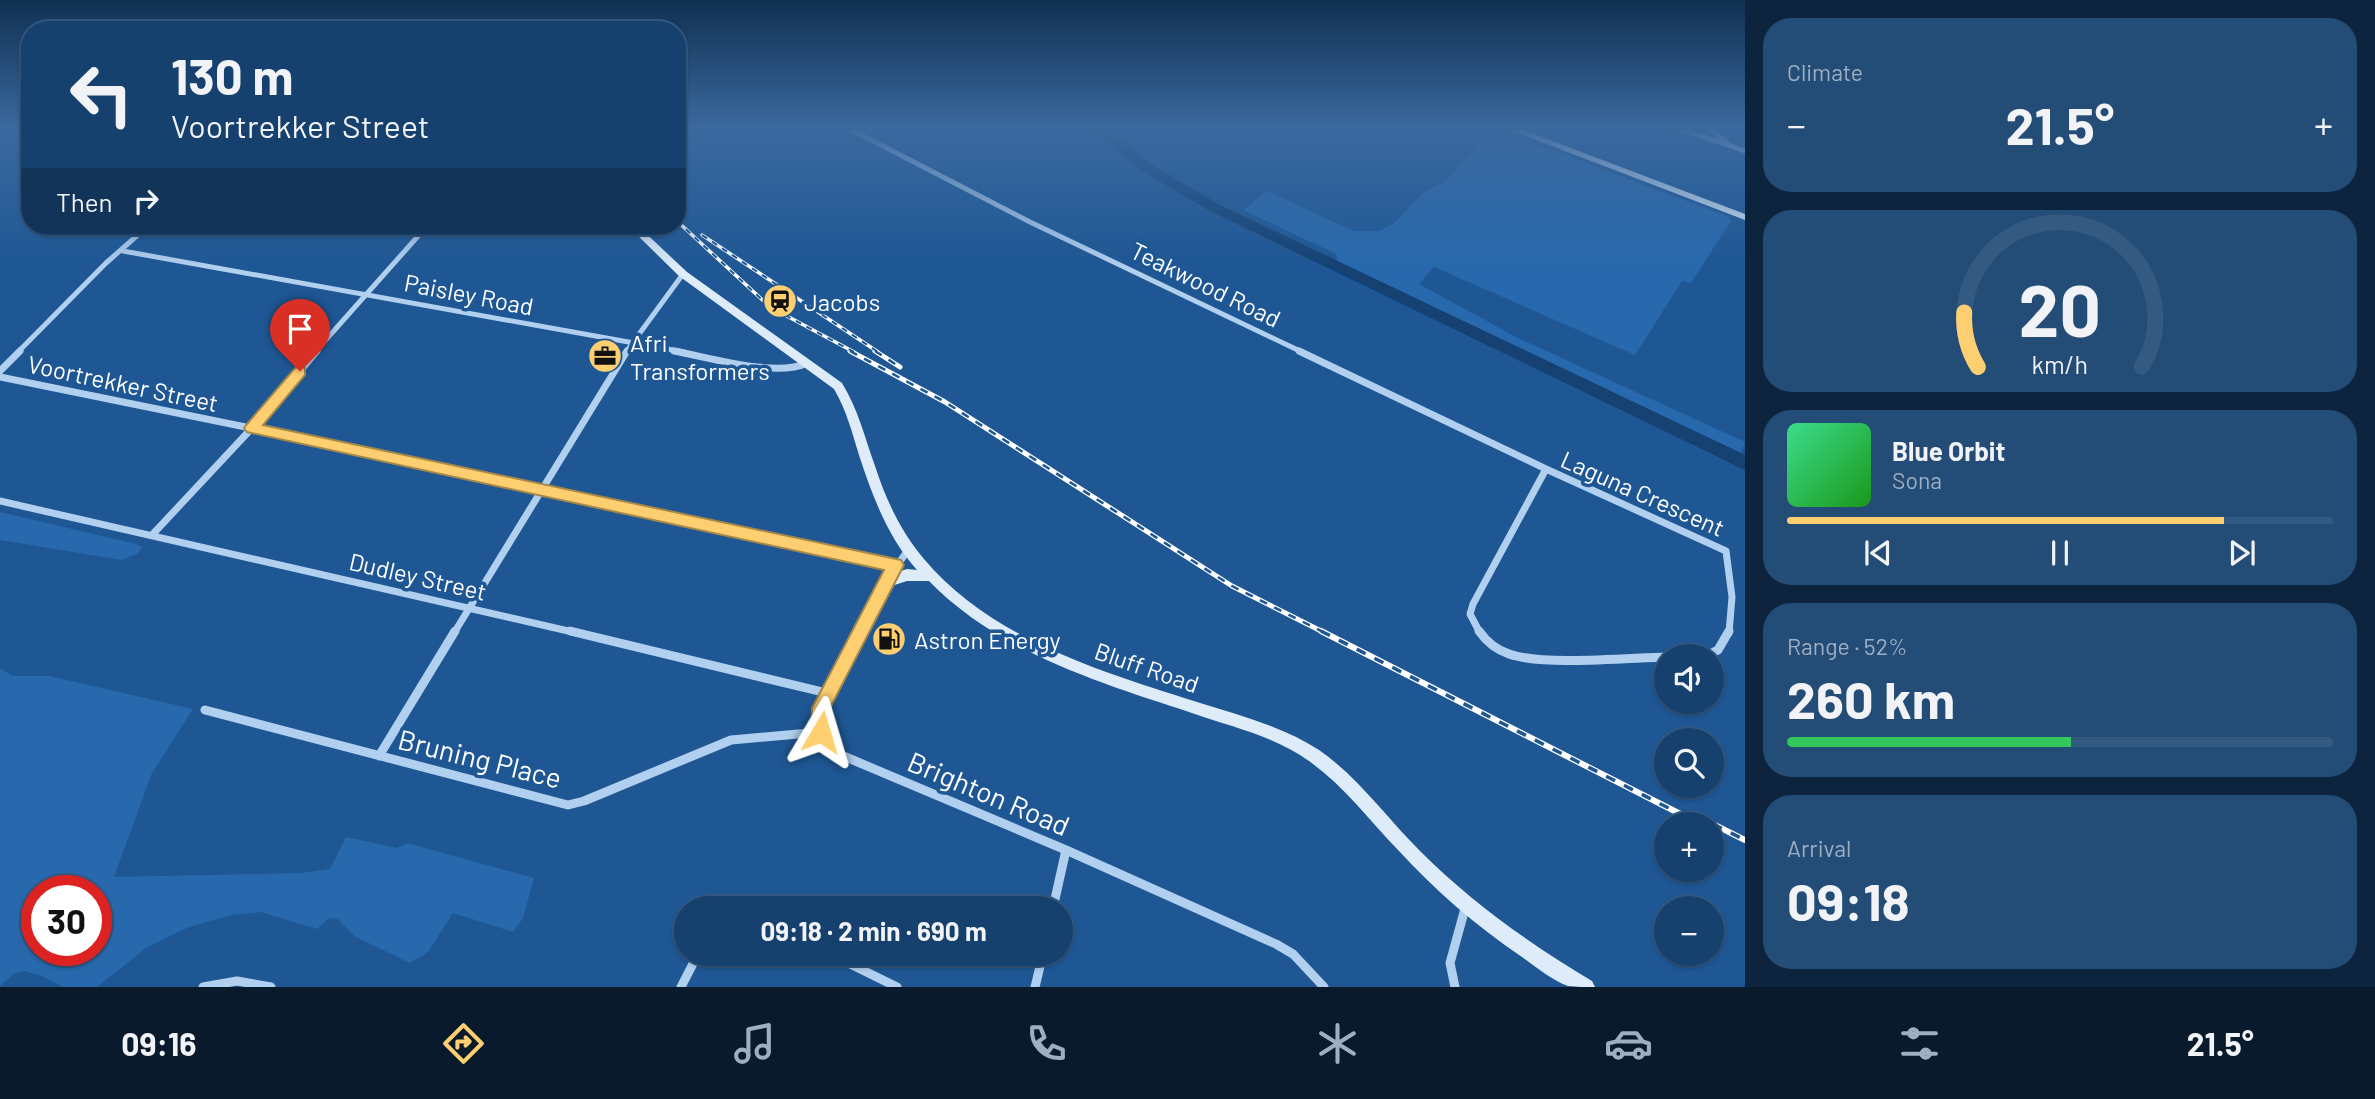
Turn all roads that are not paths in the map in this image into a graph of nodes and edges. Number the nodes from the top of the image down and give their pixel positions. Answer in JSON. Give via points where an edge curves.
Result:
{"nodes":[{"id":1,"x":939,"y":175,"type":"edge"},
{"id":2,"x":1634,"y":175,"type":"edge"},
{"id":3,"x":1745,"y":217,"type":"edge"},
{"id":4,"x":139,"y":235,"type":"edge"},
{"id":5,"x":419,"y":235,"type":"edge"},
{"id":6,"x":642,"y":235,"type":"edge"},
{"id":7,"x":123,"y":251,"type":"junction"},
{"id":8,"x":683,"y":274,"type":"junction"},
{"id":9,"x":365,"y":293,"type":"junction"},
{"id":10,"x":631,"y":344,"type":"junction"},
{"id":11,"x":807,"y":363,"type":"junction"},
{"id":12,"x":0,"y":370,"type":"edge"},
{"id":13,"x":0,"y":377,"type":"edge"},
{"id":14,"x":252,"y":428,"type":"junction"},
{"id":15,"x":1546,"y":469,"type":"junction"},
{"id":16,"x":545,"y":488,"type":"junction"},
{"id":17,"x":0,"y":501,"type":"edge"},
{"id":18,"x":152,"y":535,"type":"junction"},
{"id":19,"x":908,"y":550,"type":"junction"},
{"id":20,"x":895,"y":565,"type":"junction"},
{"id":21,"x":931,"y":576,"type":"junction"},
{"id":22,"x":885,"y":582,"type":"junction"},
{"id":23,"x":472,"y":608,"type":"junction"},
{"id":24,"x":1724,"y":648,"type":"edge"},
{"id":25,"x":1654,"y":657,"type":"edge"},
{"id":26,"x":827,"y":693,"type":"junction"},
{"id":27,"x":205,"y":710,"type":"dead end"},
{"id":28,"x":821,"y":732,"type":"junction"},
{"id":29,"x":379,"y":756,"type":"junction"},
{"id":30,"x":1066,"y":850,"type":"junction"},
{"id":31,"x":1056,"y":896,"type":"edge"},
{"id":32,"x":1466,"y":905,"type":"junction"},
{"id":33,"x":692,"y":966,"type":"edge"},
{"id":34,"x":854,"y":966,"type":"edge"},
{"id":35,"x":1040,"y":966,"type":"edge"},
{"id":36,"x":203,"y":987,"type":"edge"},
{"id":37,"x":271,"y":987,"type":"edge"},
{"id":38,"x":681,"y":987,"type":"edge"},
{"id":39,"x":897,"y":987,"type":"edge"},
{"id":40,"x":1035,"y":987,"type":"edge"},
{"id":41,"x":1324,"y":987,"type":"edge"},
{"id":42,"x":1455,"y":987,"type":"edge"},
{"id":43,"x":1586,"y":987,"type":"edge"}],
"edges":[{"from":1,"to":15,"type":"street","name":"Teakwood Road"},
{"from":2,"to":3,"type":"street"},
{"from":4,"to":7,"type":"street"},
{"from":5,"to":9,"type":"street"},
{"from":6,"to":8,"type":"main road","name":"Bluff Road"},
{"from":7,"to":9,"type":"street","name":"Paisley Road"},
{"from":7,"to":12,"type":"street"},
{"from":8,"to":10,"type":"street"},
{"from":8,"to":11,"type":"main road","name":"Bluff Road"},
{"from":9,"to":10,"type":"street","name":"Paisley Road"},
{"from":9,"to":14,"type":"street"},
{"from":10,"to":11,"type":"street","name":"Paisley Road","via":[[783,370]]},
{"from":10,"to":16,"type":"street"},
{"from":11,"to":19,"type":"main road","name":"Bluff Road","via":[[844,393],[882,500]]},
{"from":13,"to":14,"type":"street","name":"Voortrekker Street"},
{"from":14,"to":16,"type":"street","name":"Voortrekker Street"},
{"from":14,"to":18,"type":"street"},
{"from":15,"to":24,"type":"street","name":"Laguna Crescent","via":[[1726,551],[1737,632]]},
{"from":15,"to":25,"type":"street","name":"Laguna Crescent","via":[[1473,604],[1473,622],[1497,649],[1528,658]]},
{"from":16,"to":20,"type":"street","name":"Voortrekker Street"},
{"from":16,"to":23,"type":"street"},
{"from":17,"to":18,"type":"street","name":"Dudley Street"},
{"from":18,"to":23,"type":"street","name":"Dudley Street"},
{"from":19,"to":20,"type":"street"},
{"from":19,"to":21,"type":"main road","name":"Bluff Road"},
{"from":20,"to":22,"type":"street"},
{"from":21,"to":22,"type":"main road","via":[[907,575]]},
{"from":21,"to":32,"type":"main road","name":"Bluff Road","via":[[977,615],[1040,651],[1269,733],[1312,754]]},
{"from":22,"to":26,"type":"street"},
{"from":23,"to":26,"type":"street","name":"Dudley Street"},
{"from":23,"to":29,"type":"street"},
{"from":26,"to":28,"type":"street","via":[[821,708]]},
{"from":27,"to":29,"type":"street","name":"Bruning Place"},
{"from":28,"to":29,"type":"street","name":"Bruning Place","via":[[731,740],[568,805]]},
{"from":28,"to":30,"type":"street","name":"Brighton Road","via":[[841,755]]},
{"from":30,"to":31,"type":"street"},
{"from":30,"to":41,"type":"street","name":"Brighton Road","via":[[1293,954]]},
{"from":32,"to":42,"type":"street","via":[[1450,962]]},
{"from":32,"to":43,"type":"main road","name":"Bluff Road"},
{"from":33,"to":38,"type":"street"},
{"from":34,"to":39,"type":"street"},
{"from":35,"to":40,"type":"street"},
{"from":36,"to":37,"type":"street","via":[[230,980]]}]}
